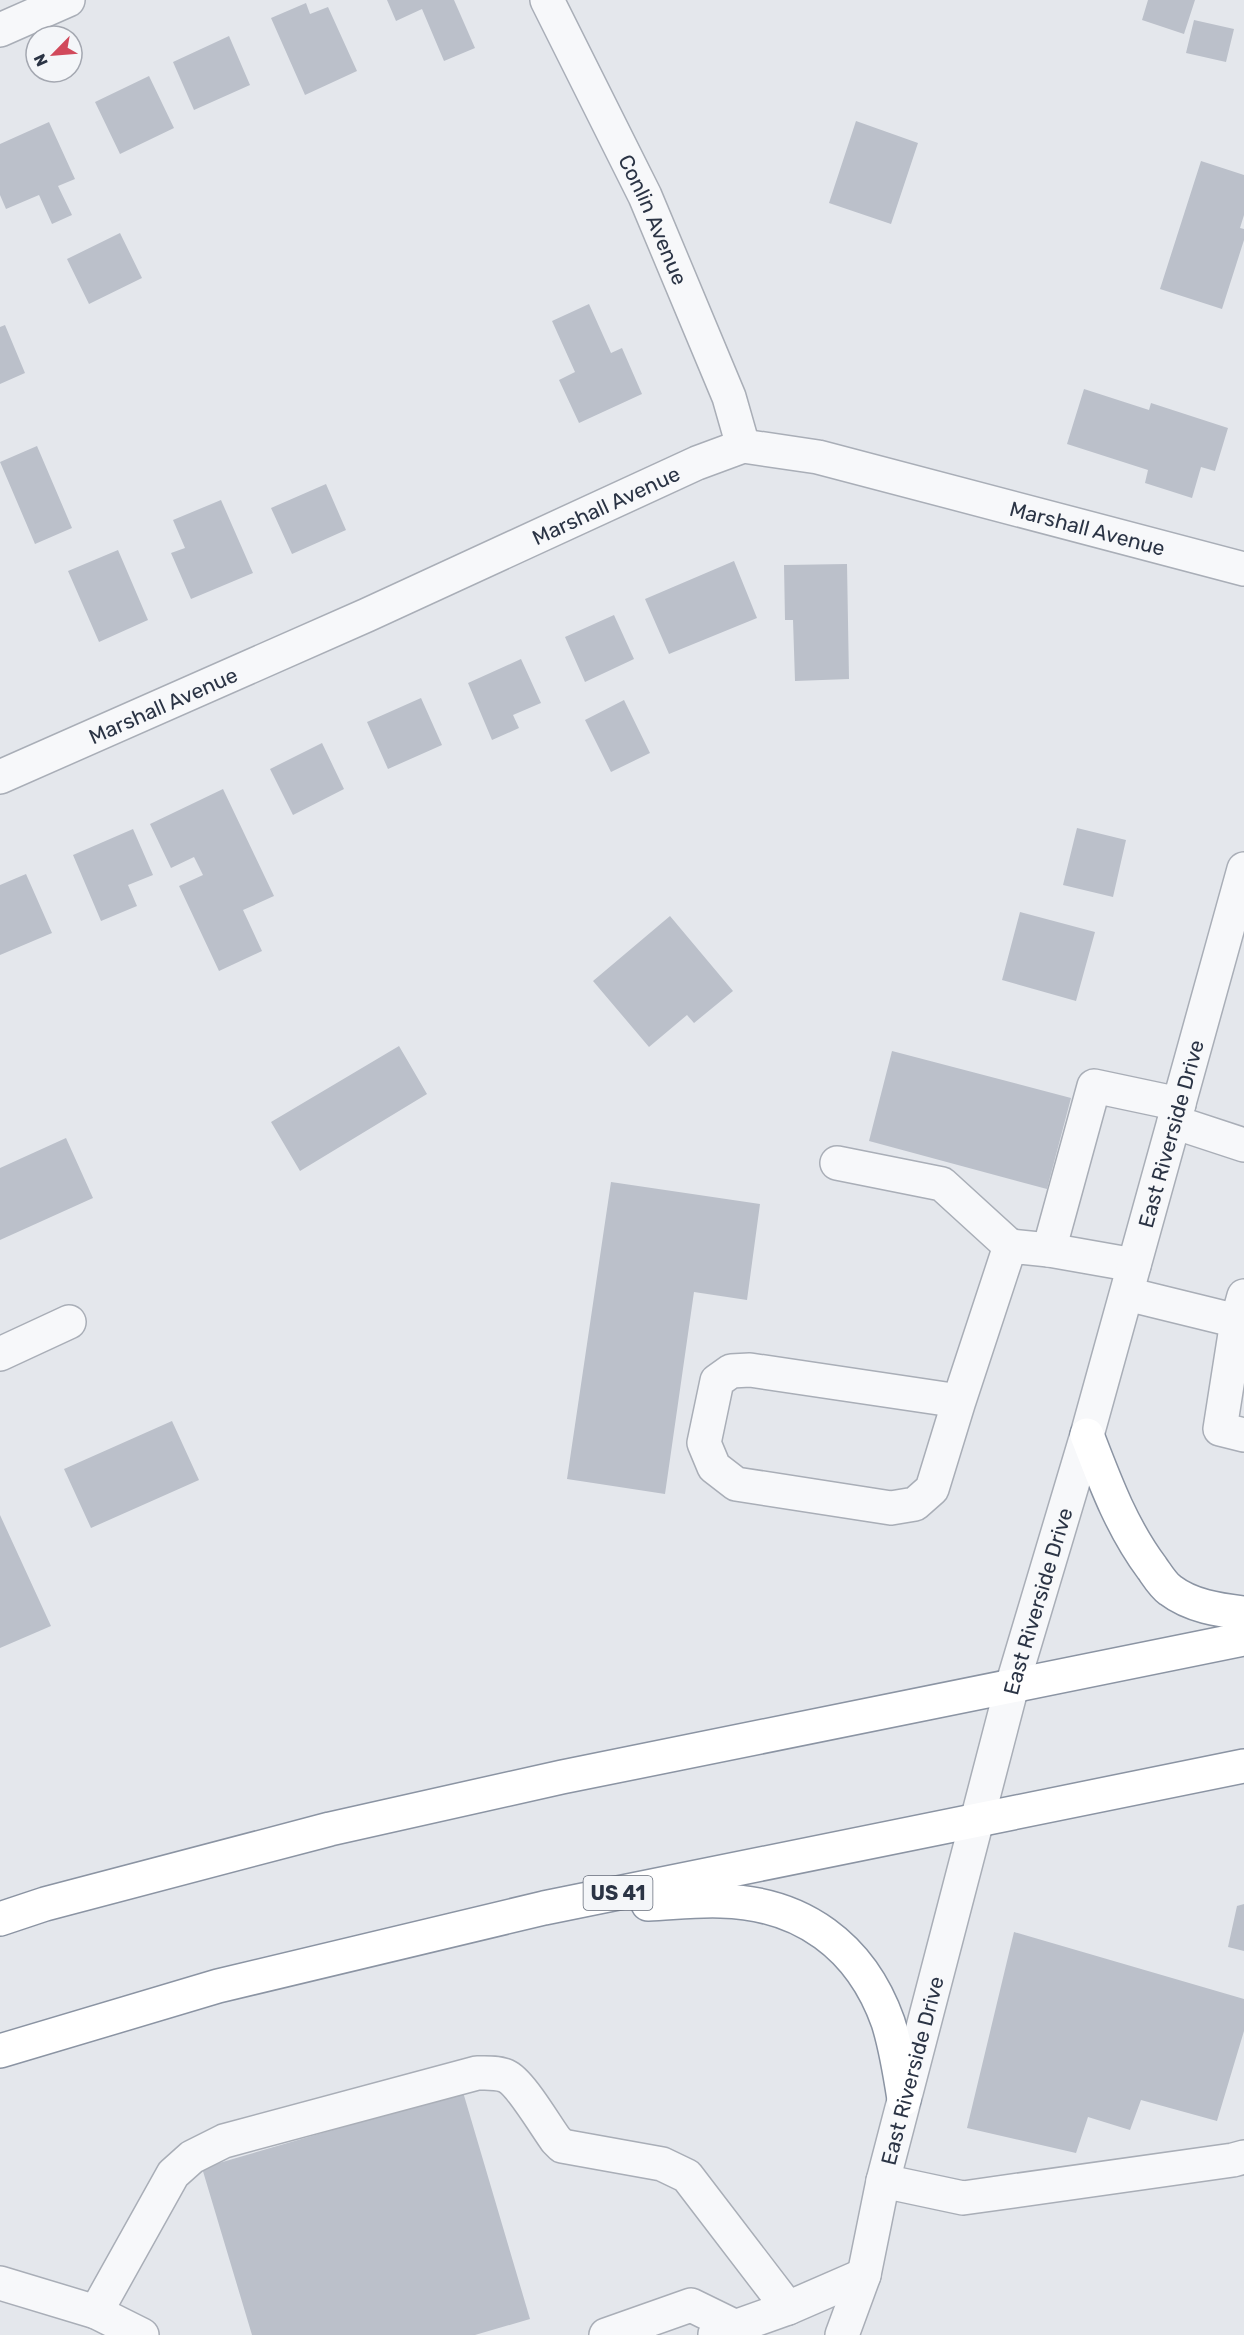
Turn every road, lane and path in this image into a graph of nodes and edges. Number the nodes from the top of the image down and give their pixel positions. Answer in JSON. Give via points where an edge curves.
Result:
{"nodes":[{"id":1,"x":68,"y":0,"type":"edge"},
{"id":2,"x":547,"y":0,"type":"edge"},
{"id":3,"x":2,"y":25,"type":"edge"},
{"id":4,"x":743,"y":446,"type":"junction"},
{"id":5,"x":1244,"y":569,"type":"edge"},
{"id":6,"x":0,"y":777,"type":"edge"},
{"id":7,"x":1244,"y":869,"type":"edge"},
{"id":8,"x":1176,"y":1113,"type":"junction"},
{"id":9,"x":1244,"y":1145,"type":"edge"},
{"id":10,"x":837,"y":1162,"type":"dead end"},
{"id":11,"x":1010,"y":1246,"type":"junction"},
{"id":12,"x":1049,"y":1250,"type":"junction"},
{"id":13,"x":1130,"y":1280,"type":"junction"},
{"id":14,"x":1242,"y":1313,"type":"edge"},
{"id":15,"x":69,"y":1322,"type":"dead end"},
{"id":16,"x":0,"y":1354,"type":"edge"},
{"id":17,"x":959,"y":1401,"type":"junction"},
{"id":18,"x":1088,"y":1435,"type":"junction"},
{"id":19,"x":1244,"y":1435,"type":"edge"},
{"id":20,"x":1244,"y":1613,"type":"edge"},
{"id":21,"x":1244,"y":1639,"type":"edge"},
{"id":22,"x":1012,"y":1686,"type":"junction"},
{"id":23,"x":1244,"y":1766,"type":"edge"},
{"id":24,"x":976,"y":1821,"type":"junction"},
{"id":25,"x":544,"y":1908,"type":"junction"},
{"id":26,"x":0,"y":1919,"type":"edge"},
{"id":27,"x":0,"y":2051,"type":"edge"},
{"id":28,"x":904,"y":2099,"type":"junction"},
{"id":29,"x":1244,"y":2157,"type":"edge"},
{"id":30,"x":883,"y":2181,"type":"junction"},
{"id":31,"x":864,"y":2275,"type":"junction"},
{"id":32,"x":0,"y":2283,"type":"edge"},
{"id":33,"x":788,"y":2308,"type":"junction"},
{"id":34,"x":96,"y":2312,"type":"junction"},
{"id":35,"x":723,"y":2331,"type":"edge"},
{"id":36,"x":142,"y":2335,"type":"edge"},
{"id":37,"x":606,"y":2335,"type":"edge"},
{"id":38,"x":842,"y":2335,"type":"edge"}],
"edges":[{"from":1,"to":3,"type":"street"},
{"from":2,"to":4,"type":"street","name":"Conlin Avenue","via":[[645,196],[729,397]]},
{"from":4,"to":5,"type":"street","name":"Marshall Avenue","via":[[818,457]]},
{"from":4,"to":6,"type":"street","name":"Marshall Avenue","via":[[697,463],[367,615]]},
{"from":7,"to":8,"type":"street","name":"East Riverside Drive"},
{"from":8,"to":9,"type":"street"},
{"from":8,"to":12,"type":"street","via":[[1094,1086]]},
{"from":8,"to":13,"type":"street","name":"East Riverside Drive"},
{"from":10,"to":11,"type":"street","via":[[942,1184]]},
{"from":11,"to":12,"type":"street"},
{"from":11,"to":17,"type":"street"},
{"from":12,"to":13,"type":"street"},
{"from":13,"to":14,"type":"street"},
{"from":13,"to":18,"type":"street","name":"East Riverside Drive"},
{"from":14,"to":19,"type":"street","via":[[1220,1429]]},
{"from":15,"to":16,"type":"street"},
{"from":17,"to":17,"type":"street","via":[[750,1370],[731,1371],[717,1381],[704,1443],[714,1467],[735,1484],[891,1508],[915,1504],[932,1489]]},
{"from":18,"to":20,"type":"highway","via":[[1133,1543],[1167,1588],[1187,1601],[1219,1611]]},
{"from":18,"to":22,"type":"street","name":"East Riverside Drive"},
{"from":21,"to":22,"type":"highway"},
{"from":22,"to":24,"type":"street","name":"East Riverside Drive"},
{"from":22,"to":26,"type":"highway","via":[[562,1777],[330,1829]]},
{"from":23,"to":24,"type":"highway","number":"US 41"},
{"from":24,"to":25,"type":"highway","number":"US 41"},
{"from":24,"to":28,"type":"street","name":"East Riverside Drive"},
{"from":25,"to":27,"type":"highway","number":"US 41","via":[[218,1986]]},
{"from":25,"to":28,"type":"highway","via":[[723,1901],[792,1914],[842,1947],[873,1988],[888,2023]]},
{"from":28,"to":30,"type":"street","name":"East Riverside Drive"},
{"from":29,"to":30,"type":"street","via":[[963,2198]]},
{"from":30,"to":31,"type":"street","name":"East Riverside Drive"},
{"from":31,"to":33,"type":"street"},
{"from":31,"to":38,"type":"street","name":"East Riverside Drive"},
{"from":32,"to":34,"type":"street"},
{"from":33,"to":34,"type":"street","via":[[687,2176],[662,2164],[562,2146],[508,2076],[477,2073],[224,2141],[192,2157],[173,2174]]},
{"from":33,"to":35,"type":"street"},
{"from":34,"to":36,"type":"street"},
{"from":35,"to":37,"type":"street","via":[[691,2305]]}]}
